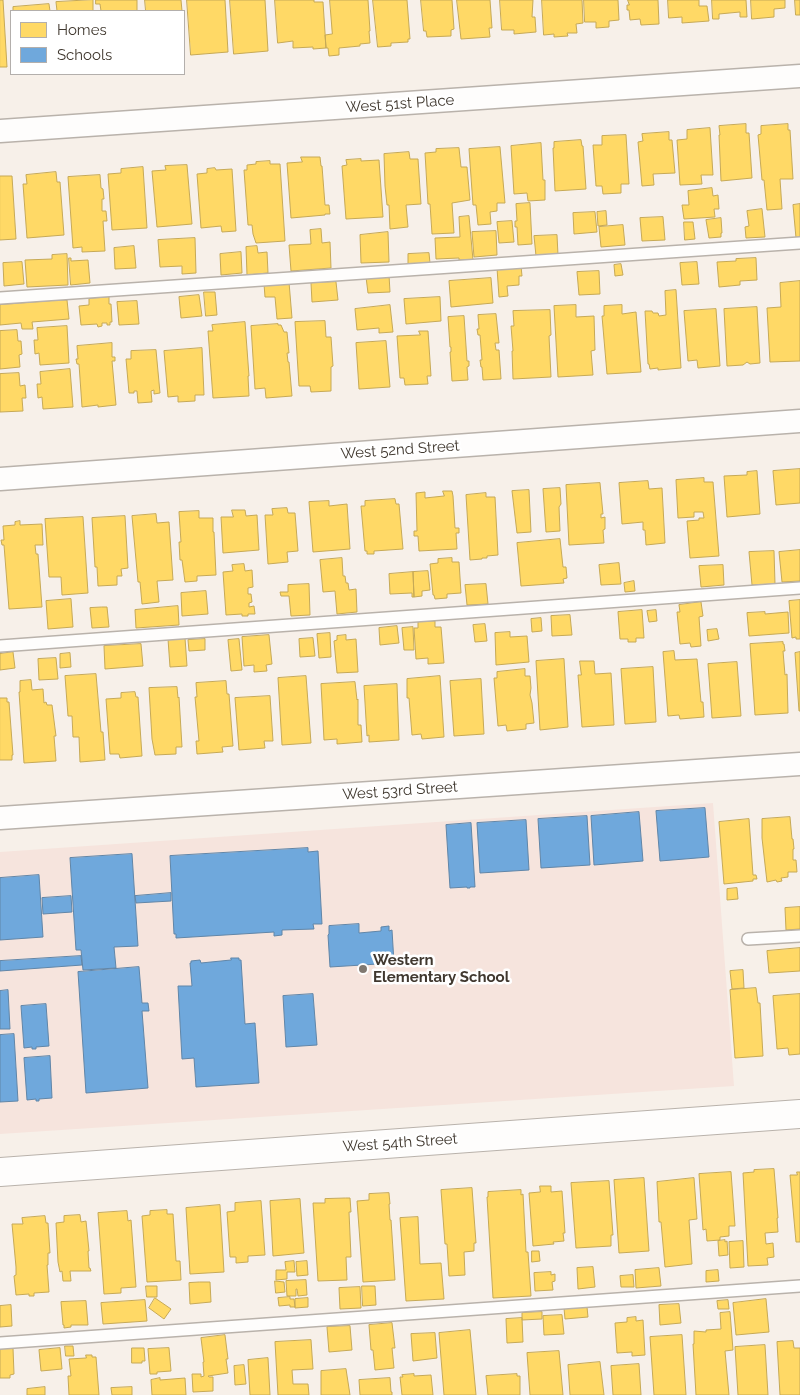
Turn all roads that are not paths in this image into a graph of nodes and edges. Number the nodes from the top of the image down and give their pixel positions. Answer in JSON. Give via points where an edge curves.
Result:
{"nodes":[{"id":1,"x":800,"y":76,"type":"edge"},
{"id":2,"x":0,"y":131,"type":"edge"},
{"id":3,"x":800,"y":243,"type":"edge"},
{"id":4,"x":0,"y":298,"type":"edge"},
{"id":5,"x":800,"y":421,"type":"edge"},
{"id":6,"x":0,"y":479,"type":"edge"},
{"id":7,"x":800,"y":588,"type":"edge"},
{"id":8,"x":0,"y":646,"type":"edge"},
{"id":9,"x":800,"y":764,"type":"edge"},
{"id":10,"x":0,"y":818,"type":"edge"},
{"id":11,"x":800,"y":936,"type":"edge"},
{"id":12,"x":748,"y":939,"type":"dead end"},
{"id":13,"x":800,"y":1114,"type":"edge"},
{"id":14,"x":0,"y":1172,"type":"edge"},
{"id":15,"x":800,"y":1286,"type":"edge"},
{"id":16,"x":0,"y":1343,"type":"edge"}],
"edges":[{"from":1,"to":2,"type":"street","name":"West 51st Place"},
{"from":3,"to":4,"type":"lane"},
{"from":5,"to":6,"type":"street","name":"West 52nd Street"},
{"from":7,"to":8,"type":"lane"},
{"from":9,"to":10,"type":"street","name":"West 53rd Street"},
{"from":11,"to":12,"type":"lane"},
{"from":13,"to":14,"type":"street","name":"West 54th Street"},
{"from":15,"to":16,"type":"lane"}]}
